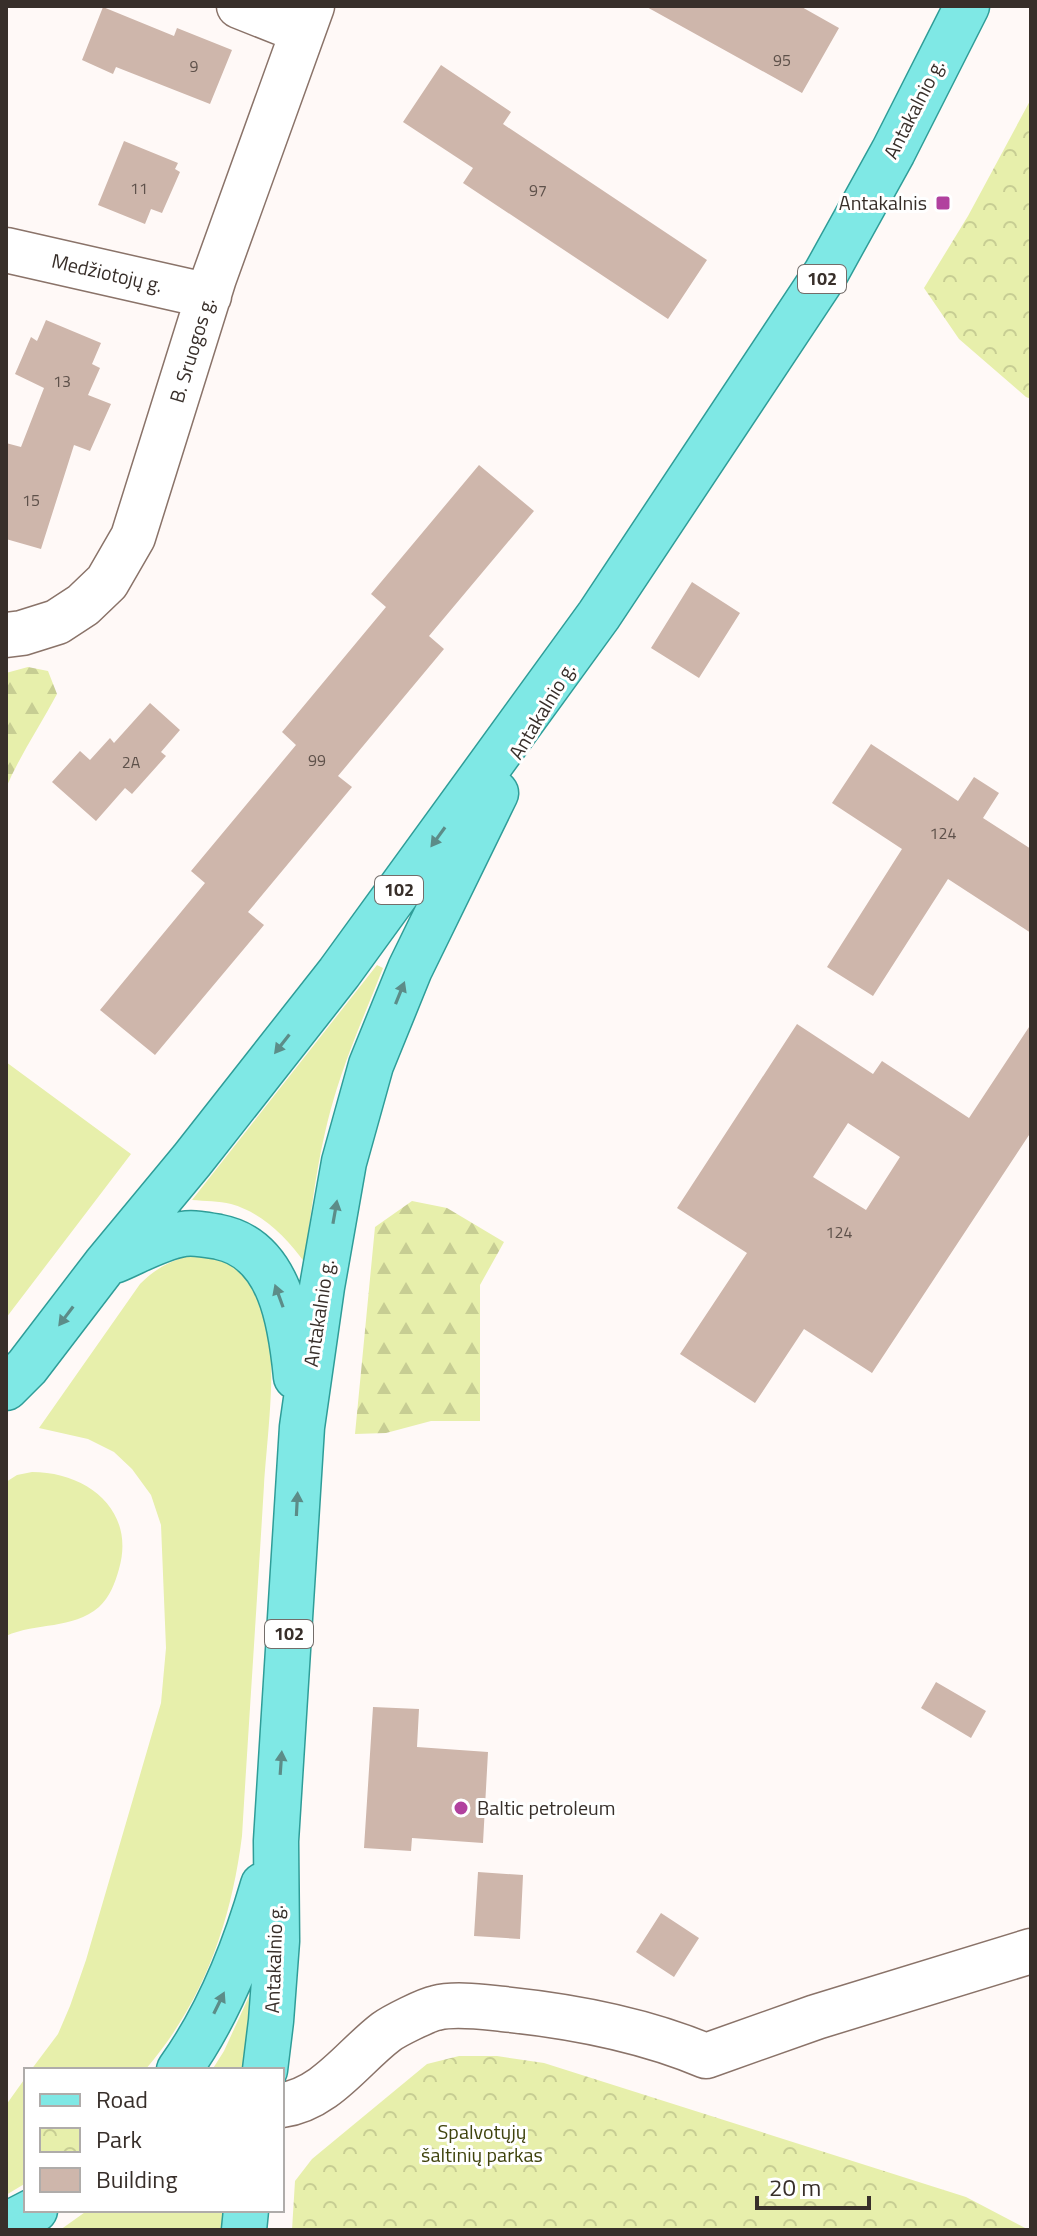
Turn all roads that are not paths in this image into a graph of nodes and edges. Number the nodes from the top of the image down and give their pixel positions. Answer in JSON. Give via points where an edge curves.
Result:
{"nodes":[{"id":1,"x":239,"y":6,"type":"edge"},
{"id":2,"x":967,"y":6,"type":"edge"},
{"id":3,"x":307,"y":19,"type":"edge"},
{"id":4,"x":6,"y":250,"type":"edge"},
{"id":5,"x":209,"y":296,"type":"junction"},
{"id":6,"x":599,"y":615,"type":"junction"},
{"id":7,"x":6,"y":635,"type":"edge"},
{"id":8,"x":105,"y":1265,"type":"junction"},
{"id":9,"x":17,"y":1377,"type":"edge"},
{"id":10,"x":302,"y":1427,"type":"junction"},
{"id":11,"x":276,"y":1841,"type":"junction"},
{"id":12,"x":1031,"y":1951,"type":"edge"},
{"id":13,"x":180,"y":2068,"type":"edge"},
{"id":14,"x":265,"y":2068,"type":"edge"},
{"id":15,"x":284,"y":2104,"type":"edge"},
{"id":16,"x":31,"y":2212,"type":"edge"},
{"id":17,"x":6,"y":2225,"type":"edge"}],
"edges":[{"from":1,"to":3,"type":"street"},
{"from":2,"to":6,"type":"main road","name":"Antakalnio g.","number":"102","via":[[826,273]]},
{"from":3,"to":5,"type":"street","name":"B. Sruogos g."},
{"from":4,"to":5,"type":"street","name":"Medžiotojų g."},
{"from":5,"to":7,"type":"street","name":"B. Sruogos g.","via":[[133,537],[107,582],[57,622]]},
{"from":6,"to":8,"type":"main road","name":"Antakalnio g.","number":"102","one_way":true,"via":[[339,973]]},
{"from":10,"to":6,"type":"main road","name":"Antakalnio g.","number":"102","one_way":true,"via":[[344,1162],[371,1065],[410,969],[511,762]]},
{"from":8,"to":9,"type":"main road","name":"Antakalnio g.","number":"102","one_way":true},
{"from":10,"to":8,"type":"main road","one_way":true,"via":[[285,1310],[277,1287],[252,1251],[230,1239],[184,1234]]},
{"from":11,"to":10,"type":"main road","name":"Antakalnio g.","number":"102","one_way":true},
{"from":13,"to":11,"type":"main road","number":"102","one_way":true,"via":[[219,2005],[249,1935]]},
{"from":11,"to":14,"type":"main road","name":"Antakalnio g.","via":[[277,1941]]},
{"from":12,"to":15,"type":"street","via":[[706,2056],[583,2019],[477,2006],[435,2008],[387,2030],[315,2093]]},
{"from":16,"to":17,"type":"main road"}]}
